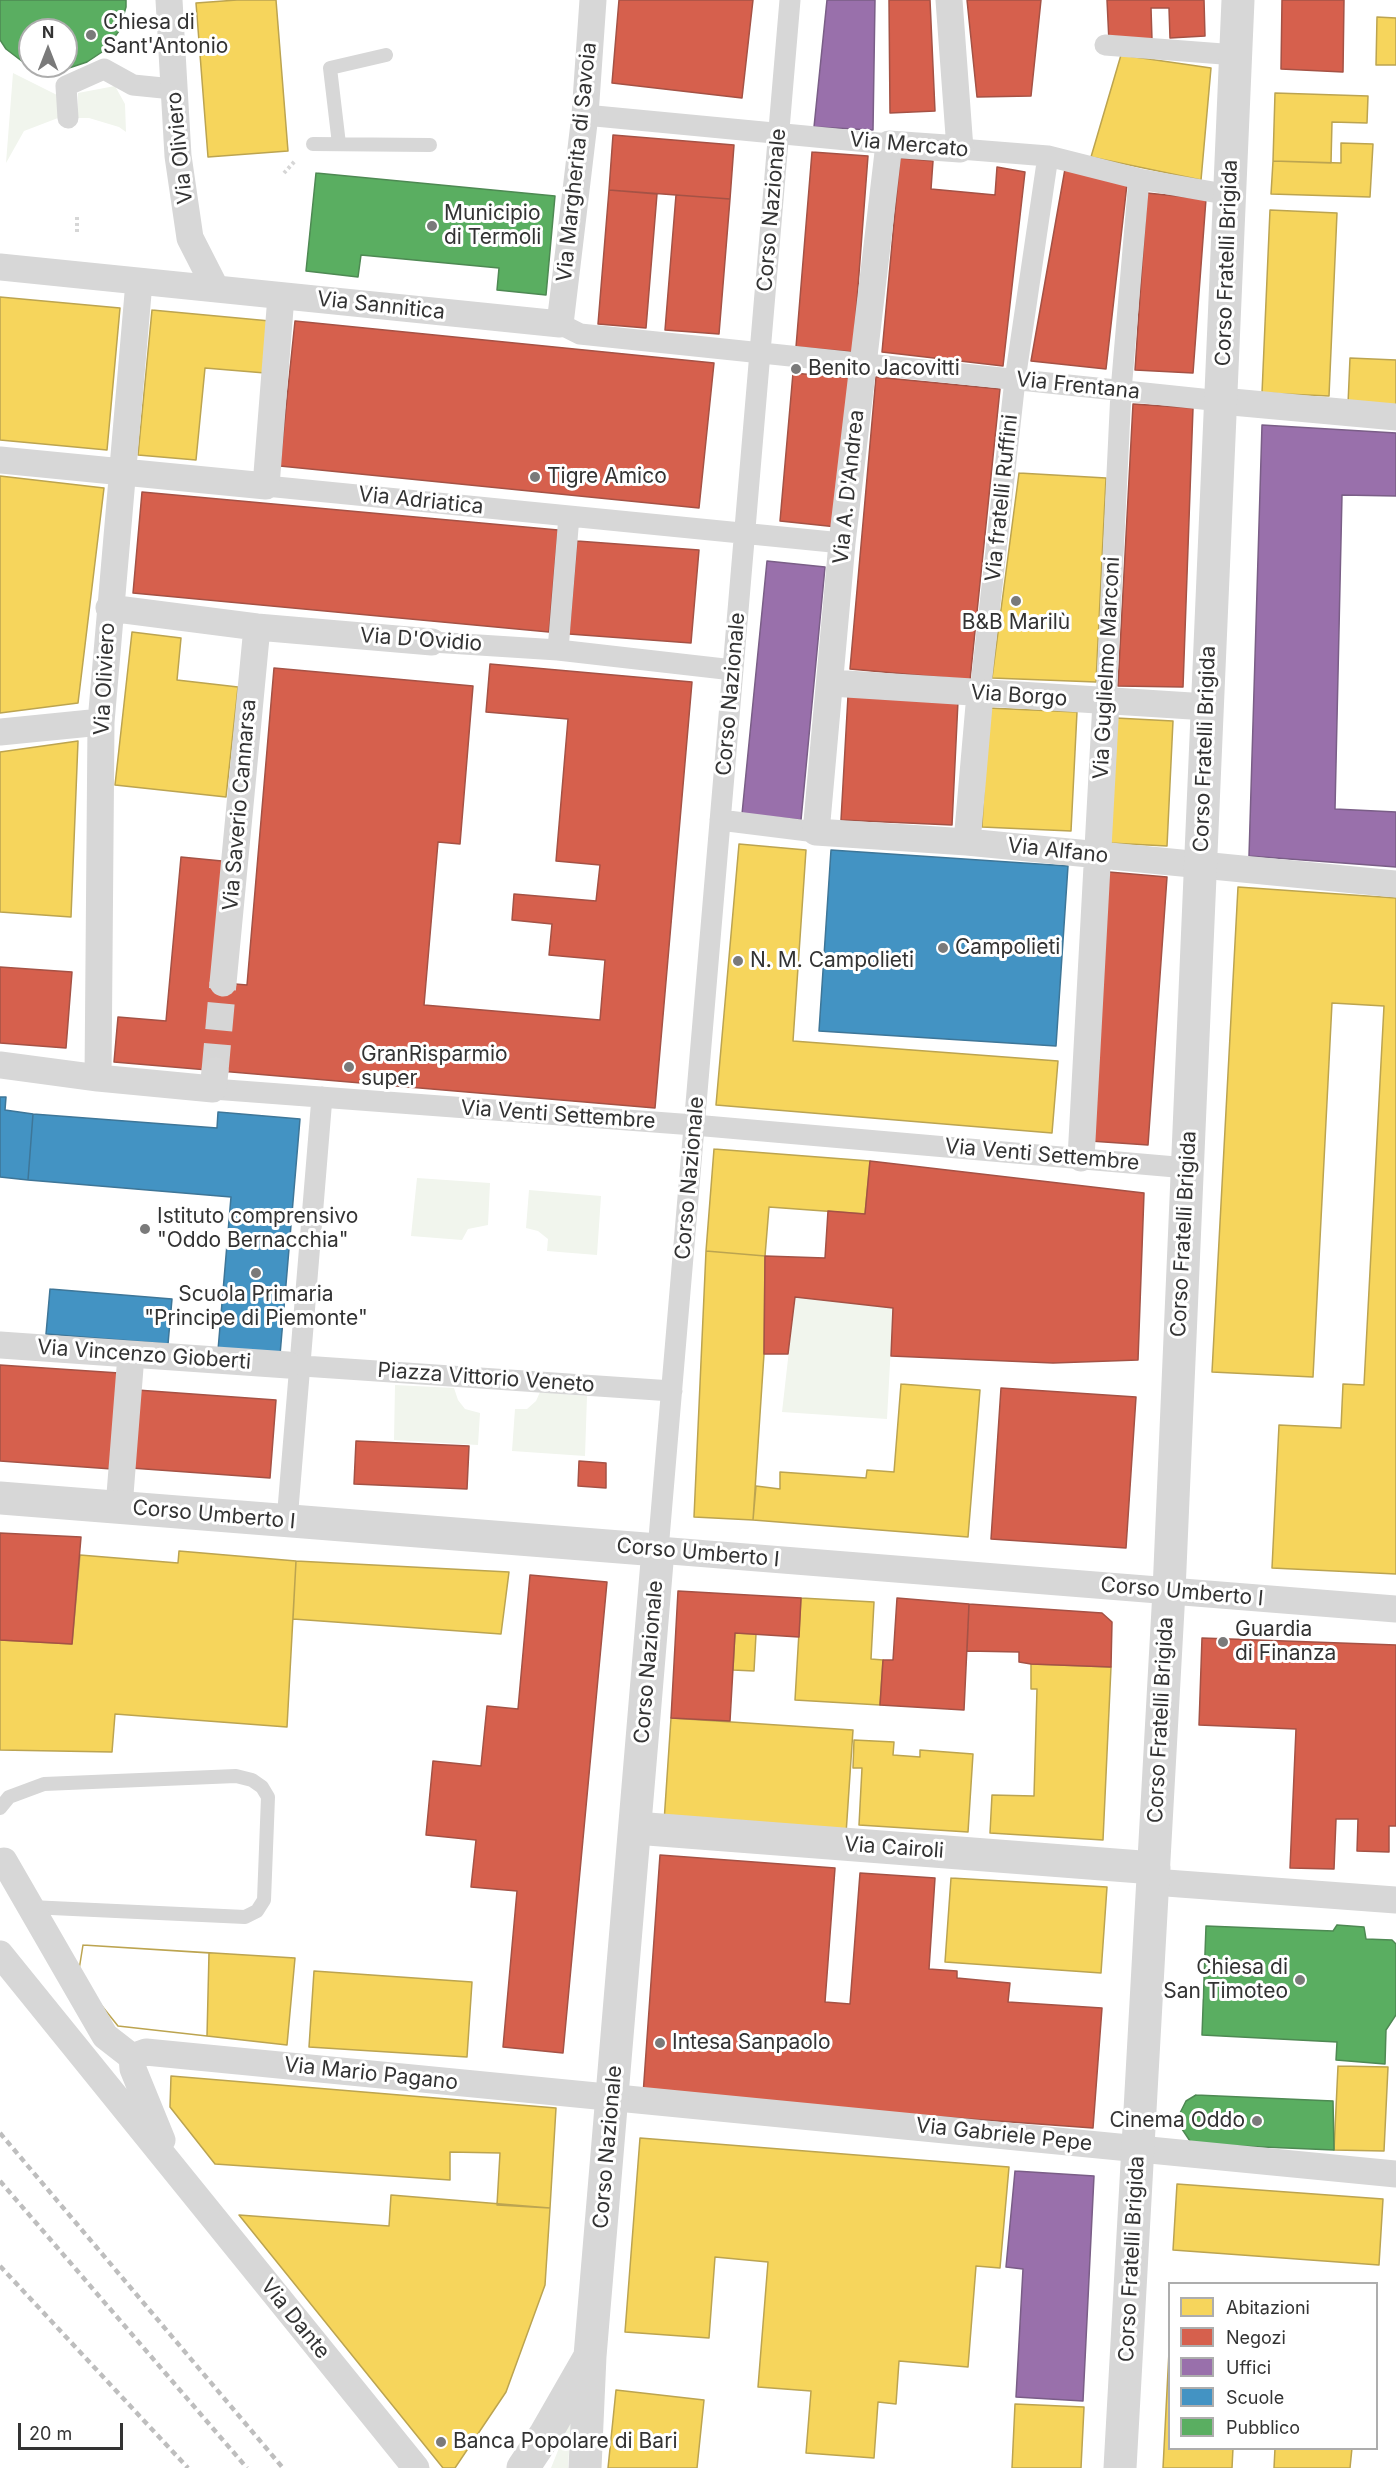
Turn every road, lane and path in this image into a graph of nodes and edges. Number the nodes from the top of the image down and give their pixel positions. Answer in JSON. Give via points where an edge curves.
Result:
{"nodes":[{"id":1,"x":169,"y":0,"type":"edge"},
{"id":2,"x":593,"y":0,"type":"edge"},
{"id":3,"x":790,"y":0,"type":"edge"},
{"id":4,"x":949,"y":0,"type":"edge"},
{"id":5,"x":1238,"y":0,"type":"edge"},
{"id":6,"x":1105,"y":45,"type":"dead end"},
{"id":7,"x":386,"y":56,"type":"dead end"},
{"id":8,"x":1236,"y":56,"type":"junction"},
{"id":9,"x":173,"y":88,"type":"junction"},
{"id":10,"x":585,"y":115,"type":"junction"},
{"id":11,"x":68,"y":118,"type":"dead end"},
{"id":12,"x":778,"y":133,"type":"junction"},
{"id":13,"x":313,"y":144,"type":"dead end"},
{"id":14,"x":339,"y":144,"type":"junction"},
{"id":15,"x":889,"y":144,"type":"junction"},
{"id":16,"x":430,"y":145,"type":"dead end"},
{"id":17,"x":960,"y":150,"type":"junction"},
{"id":18,"x":1047,"y":156,"type":"junction"},
{"id":19,"x":1139,"y":178,"type":"junction"},
{"id":20,"x":1230,"y":195,"type":"junction"},
{"id":21,"x":77,"y":215,"type":"dead end"},
{"id":22,"x":77,"y":232,"type":"dead end"},
{"id":23,"x":0,"y":267,"type":"edge"},
{"id":24,"x":140,"y":282,"type":"junction"},
{"id":25,"x":216,"y":289,"type":"junction"},
{"id":26,"x":281,"y":296,"type":"junction"},
{"id":27,"x":560,"y":324,"type":"junction"},
{"id":28,"x":760,"y":354,"type":"junction"},
{"id":29,"x":864,"y":365,"type":"junction"},
{"id":30,"x":1015,"y":380,"type":"junction"},
{"id":31,"x":1121,"y":391,"type":"junction"},
{"id":32,"x":1221,"y":401,"type":"junction"},
{"id":33,"x":1396,"y":417,"type":"edge"},
{"id":34,"x":0,"y":460,"type":"edge"},
{"id":35,"x":123,"y":472,"type":"junction"},
{"id":36,"x":266,"y":486,"type":"junction"},
{"id":37,"x":569,"y":516,"type":"junction"},
{"id":38,"x":745,"y":534,"type":"junction"},
{"id":39,"x":842,"y":543,"type":"junction"},
{"id":40,"x":109,"y":609,"type":"junction"},
{"id":41,"x":257,"y":627,"type":"junction"},
{"id":42,"x":432,"y":642,"type":"joint"},
{"id":43,"x":558,"y":650,"type":"junction"},
{"id":44,"x":733,"y":670,"type":"junction"},
{"id":45,"x":831,"y":683,"type":"junction"},
{"id":46,"x":980,"y":694,"type":"junction"},
{"id":47,"x":1106,"y":702,"type":"junction"},
{"id":48,"x":1207,"y":707,"type":"junction"},
{"id":49,"x":101,"y":722,"type":"junction"},
{"id":50,"x":0,"y":732,"type":"edge"},
{"id":51,"x":720,"y":820,"type":"junction"},
{"id":52,"x":816,"y":832,"type":"junction"},
{"id":53,"x":967,"y":842,"type":"junction"},
{"id":54,"x":1096,"y":855,"type":"junction"},
{"id":55,"x":1200,"y":866,"type":"junction"},
{"id":56,"x":1396,"y":884,"type":"edge"},
{"id":57,"x":223,"y":983,"type":"tunnel mouth"},
{"id":58,"x":0,"y":1065,"type":"edge"},
{"id":59,"x":98,"y":1078,"type":"junction"},
{"id":60,"x":214,"y":1080,"type":"joint"},
{"id":61,"x":322,"y":1097,"type":"junction"},
{"id":62,"x":694,"y":1125,"type":"junction"},
{"id":63,"x":1081,"y":1158,"type":"junction"},
{"id":64,"x":1187,"y":1168,"type":"junction"},
{"id":65,"x":0,"y":1345,"type":"edge"},
{"id":66,"x":131,"y":1355,"type":"junction"},
{"id":67,"x":294,"y":1365,"type":"junction"},
{"id":68,"x":672,"y":1391,"type":"junction"},
{"id":69,"x":0,"y":1498,"type":"edge"},
{"id":70,"x":119,"y":1507,"type":"junction"},
{"id":71,"x":287,"y":1521,"type":"junction"},
{"id":72,"x":658,"y":1550,"type":"junction"},
{"id":73,"x":1169,"y":1591,"type":"junction"},
{"id":74,"x":1396,"y":1609,"type":"edge"},
{"id":75,"x":0,"y":1808,"type":"edge"},
{"id":76,"x":635,"y":1828,"type":"junction"},
{"id":77,"x":1,"y":1860,"type":"edge"},
{"id":78,"x":1153,"y":1875,"type":"junction"},
{"id":79,"x":1396,"y":1900,"type":"edge"},
{"id":80,"x":30,"y":1907,"type":"junction"},
{"id":81,"x":0,"y":1954,"type":"edge"},
{"id":82,"x":132,"y":2057,"type":"junction"},
{"id":83,"x":612,"y":2097,"type":"junction"},
{"id":84,"x":1138,"y":2148,"type":"junction"},
{"id":85,"x":175,"y":2170,"type":"junction"},
{"id":86,"x":1396,"y":2174,"type":"edge"},
{"id":87,"x":590,"y":2356,"type":"junction"},
{"id":88,"x":416,"y":2468,"type":"edge"},
{"id":89,"x":523,"y":2468,"type":"edge"},
{"id":90,"x":585,"y":2468,"type":"edge"},
{"id":91,"x":1120,"y":2468,"type":"edge"}],
"edges":[{"from":1,"to":9,"type":"street","name":"Via Oliviero"},
{"from":2,"to":10,"type":"street","name":"Via Margherita di Savoia"},
{"from":3,"to":12,"type":"street","name":"Corso Nazionale"},
{"from":4,"to":17,"type":"street"},
{"from":5,"to":8,"type":"street","name":"Corso Fratelli Brigida"},
{"from":6,"to":8,"type":"street"},
{"from":7,"to":14,"type":"lane","via":[[330,68]]},
{"from":8,"to":20,"type":"street","name":"Corso Fratelli Brigida"},
{"from":9,"to":11,"type":"street","via":[[133,85],[104,69],[66,86]]},
{"from":9,"to":25,"type":"street","name":"Via Oliviero","via":[[190,238]]},
{"from":10,"to":12,"type":"street","name":"Via Mercato"},
{"from":10,"to":27,"type":"street","name":"Via Margherita di Savoia"},
{"from":12,"to":15,"type":"street","name":"Via Mercato"},
{"from":12,"to":28,"type":"street","name":"Corso Nazionale"},
{"from":13,"to":14,"type":"lane"},
{"from":14,"to":16,"type":"lane"},
{"from":15,"to":17,"type":"street","name":"Via Mercato"},
{"from":15,"to":29,"type":"street","name":"Via A. D'Andrea"},
{"from":17,"to":18,"type":"street","name":"Via Mercato"},
{"from":18,"to":19,"type":"street","name":"Via Mercato"},
{"from":18,"to":30,"type":"street","name":"Via fratelli Ruffini"},
{"from":19,"to":20,"type":"street","name":"Via Mercato"},
{"from":19,"to":31,"type":"street","name":"Via Guglielmo Marconi"},
{"from":20,"to":32,"type":"street","name":"Corso Fratelli Brigida"},
{"from":21,"to":22,"type":"path"},
{"from":23,"to":24,"type":"street","name":"Via Sannitica"},
{"from":24,"to":25,"type":"street","name":"Via Sannitica"},
{"from":24,"to":35,"type":"street","name":"Via Oliviero"},
{"from":25,"to":26,"type":"street","name":"Via Sannitica"},
{"from":26,"to":27,"type":"street","name":"Via Sannitica"},
{"from":26,"to":36,"type":"street"},
{"from":27,"to":28,"type":"street","name":"Via Sannitica","via":[[580,334]]},
{"from":28,"to":29,"type":"street","name":"Via Frentana"},
{"from":28,"to":38,"type":"street","name":"Corso Nazionale"},
{"from":29,"to":30,"type":"street","name":"Via Frentana"},
{"from":29,"to":39,"type":"street","name":"Via A. D'Andrea"},
{"from":30,"to":31,"type":"street","name":"Via Frentana"},
{"from":30,"to":46,"type":"street","name":"Via fratelli Ruffini"},
{"from":31,"to":32,"type":"street","name":"Via Frentana"},
{"from":31,"to":47,"type":"street","name":"Via Guglielmo Marconi"},
{"from":32,"to":33,"type":"street","name":"Via Frentana"},
{"from":32,"to":48,"type":"street","name":"Corso Fratelli Brigida"},
{"from":34,"to":35,"type":"street","name":"Via Adriatica"},
{"from":35,"to":36,"type":"street","name":"Via Adriatica"},
{"from":35,"to":40,"type":"street","name":"Via Oliviero"},
{"from":36,"to":37,"type":"street","name":"Via Adriatica"},
{"from":37,"to":38,"type":"street","name":"Via Adriatica"},
{"from":37,"to":43,"type":"street"},
{"from":38,"to":39,"type":"street","name":"Via Adriatica"},
{"from":38,"to":44,"type":"street","name":"Corso Nazionale"},
{"from":39,"to":45,"type":"street","name":"Via A. D'Andrea"},
{"from":40,"to":41,"type":"street","name":"Via D'Ovidio"},
{"from":40,"to":49,"type":"street","name":"Via Oliviero"},
{"from":41,"to":42,"type":"street","name":"Via D'Ovidio"},
{"from":41,"to":57,"type":"street","name":"Via Saverio Cannarsa"},
{"from":42,"to":43,"type":"street","name":"Via D'Ovidio"},
{"from":43,"to":44,"type":"street","name":"Via D'Ovidio"},
{"from":44,"to":51,"type":"street","name":"Corso Nazionale"},
{"from":45,"to":46,"type":"street","name":"Via Borgo"},
{"from":45,"to":52,"type":"street","name":"Via A. D'Andrea"},
{"from":46,"to":47,"type":"street","name":"Via Borgo"},
{"from":46,"to":53,"type":"street","name":"Via fratelli Ruffini"},
{"from":47,"to":48,"type":"street","name":"Via Borgo"},
{"from":47,"to":54,"type":"street","name":"Via Guglielmo Marconi"},
{"from":48,"to":55,"type":"street","name":"Corso Fratelli Brigida"},
{"from":49,"to":50,"type":"street"},
{"from":49,"to":59,"type":"street","name":"Via Oliviero"},
{"from":51,"to":52,"type":"street","name":"Via Alfano"},
{"from":51,"to":62,"type":"street","name":"Corso Nazionale"},
{"from":52,"to":53,"type":"street","name":"Via Alfano"},
{"from":53,"to":54,"type":"street","name":"Via Alfano"},
{"from":54,"to":55,"type":"street","name":"Via Alfano"},
{"from":54,"to":63,"type":"street","name":"Via Guglielmo Marconi"},
{"from":55,"to":56,"type":"street","name":"Via Alfano"},
{"from":55,"to":64,"type":"street","name":"Corso Fratelli Brigida"},
{"from":58,"to":59,"type":"street","name":"Via Venti Settembre"},
{"from":59,"to":60,"type":"street","name":"Via Venti Settembre"},
{"from":60,"to":61,"type":"street","name":"Via Venti Settembre"},
{"from":61,"to":62,"type":"street","name":"Via Venti Settembre"},
{"from":61,"to":67,"type":"street"},
{"from":62,"to":63,"type":"street","name":"Via Venti Settembre"},
{"from":62,"to":68,"type":"street","name":"Corso Nazionale"},
{"from":63,"to":64,"type":"street","name":"Via Venti Settembre"},
{"from":64,"to":73,"type":"street","name":"Corso Fratelli Brigida"},
{"from":65,"to":66,"type":"street","name":"Via Vincenzo Gioberti"},
{"from":66,"to":67,"type":"street","name":"Via Vincenzo Gioberti"},
{"from":66,"to":70,"type":"street"},
{"from":67,"to":68,"type":"street","name":"Piazza Vittorio Veneto"},
{"from":67,"to":71,"type":"street"},
{"from":68,"to":72,"type":"street","name":"Corso Nazionale"},
{"from":69,"to":70,"type":"street","name":"Corso Umberto I"},
{"from":70,"to":71,"type":"street","name":"Corso Umberto I"},
{"from":71,"to":72,"type":"street","name":"Corso Umberto I"},
{"from":72,"to":73,"type":"street","name":"Corso Umberto I"},
{"from":72,"to":76,"type":"street","name":"Corso Nazionale"},
{"from":73,"to":74,"type":"street","name":"Corso Umberto I"},
{"from":73,"to":78,"type":"street","name":"Corso Fratelli Brigida"},
{"from":75,"to":80,"type":"lane","via":[[9,1797],[44,1784],[236,1776],[252,1780],[268,1797],[264,1900],[257,1911],[245,1917]]},
{"from":76,"to":78,"type":"street","name":"Via Cairoli"},
{"from":76,"to":83,"type":"street","name":"Corso Nazionale"},
{"from":77,"to":80,"type":"street"},
{"from":78,"to":79,"type":"street","name":"Via Cairoli"},
{"from":78,"to":84,"type":"street","name":"Corso Fratelli Brigida"},
{"from":80,"to":82,"type":"street","via":[[105,2036]]},
{"from":81,"to":85,"type":"street","name":"Via Dante"},
{"from":82,"to":83,"type":"street","name":"Via Mario Pagano","via":[[146,2052]]},
{"from":82,"to":85,"type":"street","name":"Via Dante","via":[[133,2069]]},
{"from":83,"to":84,"type":"street","name":"Via Gabriele Pepe"},
{"from":83,"to":87,"type":"street","name":"Corso Nazionale"},
{"from":84,"to":86,"type":"street","name":"Via Gabriele Pepe"},
{"from":84,"to":91,"type":"street","name":"Corso Fratelli Brigida"},
{"from":85,"to":88,"type":"street","name":"Via Dante"},
{"from":87,"to":89,"type":"street","name":"Corso Nazionale"},
{"from":87,"to":90,"type":"street","name":"Corso Nazionale"}]}
